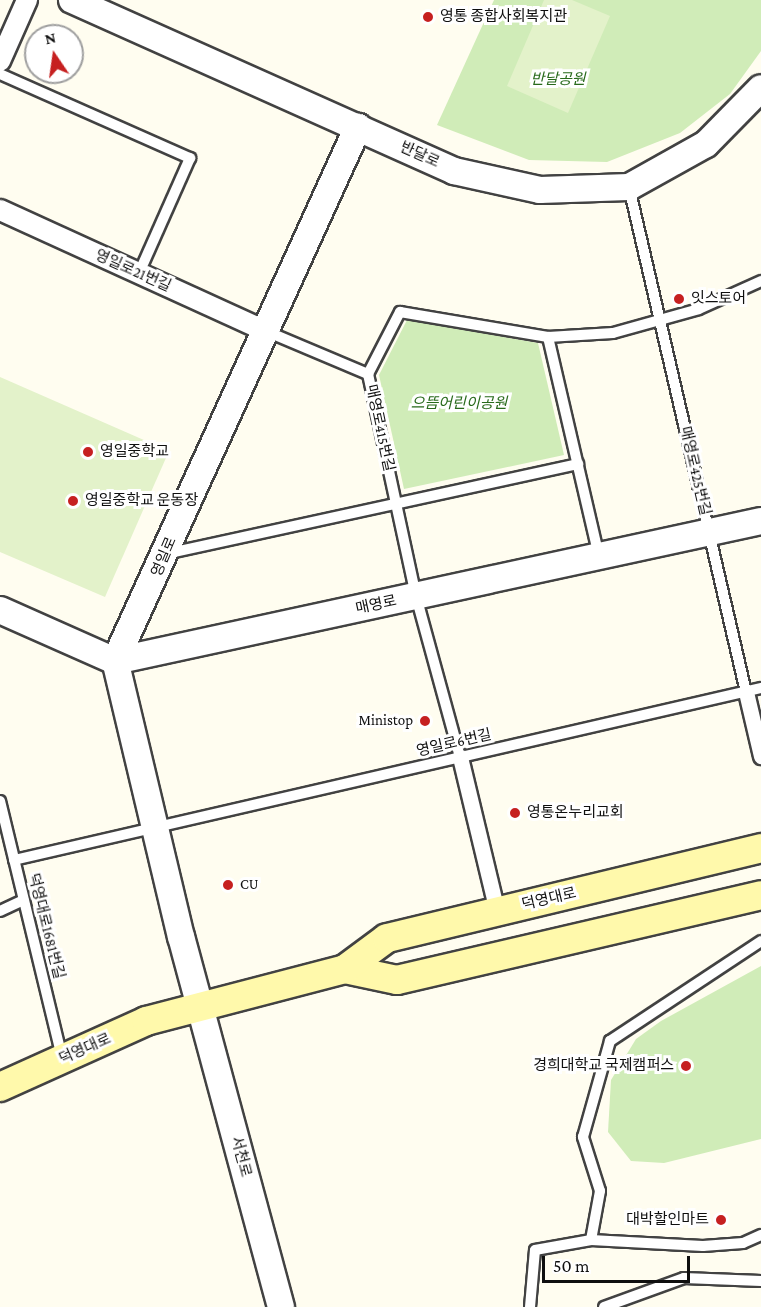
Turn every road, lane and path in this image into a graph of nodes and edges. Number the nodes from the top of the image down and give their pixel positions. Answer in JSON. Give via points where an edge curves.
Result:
{"nodes":[{"id":1,"x":27,"y":0,"type":"edge"},
{"id":2,"x":72,"y":0,"type":"edge"},
{"id":3,"x":0,"y":60,"type":"edge"},
{"id":4,"x":0,"y":74,"type":"edge"},
{"id":5,"x":761,"y":88,"type":"edge"},
{"id":6,"x":358,"y":127,"type":"junction"},
{"id":7,"x":629,"y":187,"type":"junction"},
{"id":8,"x":0,"y":210,"type":"edge"},
{"id":9,"x":140,"y":273,"type":"junction"},
{"id":10,"x":761,"y":281,"type":"edge"},
{"id":11,"x":660,"y":320,"type":"junction"},
{"id":12,"x":266,"y":331,"type":"junction"},
{"id":13,"x":548,"y":337,"type":"junction"},
{"id":14,"x":368,"y":374,"type":"junction"},
{"id":15,"x":578,"y":464,"type":"junction"},
{"id":16,"x":396,"y":503,"type":"junction"},
{"id":17,"x":761,"y":521,"type":"edge"},
{"id":18,"x":709,"y":532,"type":"junction"},
{"id":19,"x":164,"y":554,"type":"junction"},
{"id":20,"x":599,"y":556,"type":"junction"},
{"id":21,"x":416,"y":596,"type":"junction"},
{"id":22,"x":0,"y":610,"type":"edge"},
{"id":23,"x":115,"y":661,"type":"junction"},
{"id":24,"x":754,"y":690,"type":"edge"},
{"id":25,"x":761,"y":756,"type":"edge"},
{"id":26,"x":460,"y":758,"type":"junction"},
{"id":27,"x":0,"y":801,"type":"edge"},
{"id":28,"x":155,"y":828,"type":"junction"},
{"id":29,"x":761,"y":848,"type":"edge"},
{"id":30,"x":14,"y":860,"type":"junction"},
{"id":31,"x":761,"y":895,"type":"edge"},
{"id":32,"x":24,"y":900,"type":"junction"},
{"id":33,"x":0,"y":911,"type":"edge"},
{"id":34,"x":497,"y":911,"type":"junction"},
{"id":35,"x":761,"y":941,"type":"edge"},
{"id":36,"x":345,"y":969,"type":"junction"},
{"id":37,"x":202,"y":1006,"type":"junction"},
{"id":38,"x":62,"y":1059,"type":"junction"},
{"id":39,"x":0,"y":1087,"type":"edge"},
{"id":40,"x":761,"y":1235,"type":"edge"},
{"id":41,"x":591,"y":1240,"type":"junction"},
{"id":42,"x":761,"y":1281,"type":"edge"},
{"id":43,"x":281,"y":1307,"type":"edge"},
{"id":44,"x":530,"y":1307,"type":"edge"},
{"id":45,"x":604,"y":1307,"type":"edge"}],
"edges":[{"from":1,"to":3,"type":"street"},
{"from":2,"to":6,"type":"street","name":"반달로"},
{"from":4,"to":9,"type":"lane","via":[[190,158]]},
{"from":5,"to":7,"type":"street","name":"반달로","via":[[706,144]]},
{"from":6,"to":7,"type":"street","name":"반달로","via":[[454,171],[540,190]]},
{"from":6,"to":12,"type":"street","name":"영일로"},
{"from":7,"to":11,"type":"lane","name":"매영로425번길"},
{"from":8,"to":9,"type":"street","name":"영일로21번길"},
{"from":9,"to":12,"type":"street","name":"영일로21번길"},
{"from":10,"to":11,"type":"lane","name":"매영로415번길","via":[[699,309]]},
{"from":11,"to":13,"type":"lane","name":"매영로415번길","via":[[613,333]]},
{"from":11,"to":18,"type":"lane","name":"매영로425번길"},
{"from":12,"to":14,"type":"lane"},
{"from":12,"to":19,"type":"street","name":"영일로"},
{"from":13,"to":14,"type":"lane","name":"매영로415번길","via":[[400,312]]},
{"from":13,"to":15,"type":"lane"},
{"from":14,"to":16,"type":"lane","name":"매영로415번길"},
{"from":15,"to":16,"type":"lane"},
{"from":15,"to":20,"type":"lane"},
{"from":16,"to":19,"type":"lane"},
{"from":16,"to":21,"type":"lane","name":"매영로415번길"},
{"from":17,"to":18,"type":"street","name":"매영로"},
{"from":18,"to":20,"type":"street","name":"매영로"},
{"from":18,"to":24,"type":"lane","name":"매영로425번길"},
{"from":19,"to":23,"type":"street","name":"영일로"},
{"from":20,"to":21,"type":"street","name":"매영로"},
{"from":21,"to":23,"type":"street","name":"매영로"},
{"from":21,"to":26,"type":"lane","name":"매영로415번길"},
{"from":22,"to":23,"type":"street"},
{"from":23,"to":28,"type":"street"},
{"from":24,"to":25,"type":"street","name":"매영로425번길"},
{"from":24,"to":26,"type":"lane","name":"영일로6번길"},
{"from":26,"to":28,"type":"lane","name":"영일로6번길"},
{"from":26,"to":34,"type":"street","name":"매영로415번길"},
{"from":27,"to":30,"type":"lane","name":"덕영대로1681번길"},
{"from":28,"to":30,"type":"lane","name":"영일로6번길"},
{"from":28,"to":37,"type":"street"},
{"from":29,"to":34,"type":"main road","name":"덕영대로"},
{"from":30,"to":32,"type":"lane","name":"덕영대로1681번길"},
{"from":31,"to":36,"type":"main road","name":"덕영대로","via":[[397,980]]},
{"from":32,"to":33,"type":"lane"},
{"from":32,"to":38,"type":"lane","name":"덕영대로1681번길"},
{"from":34,"to":36,"type":"main road","name":"덕영대로","via":[[387,938]]},
{"from":35,"to":41,"type":"lane","via":[[610,1041],[583,1137],[600,1191]]},
{"from":36,"to":37,"type":"main road","name":"덕영대로"},
{"from":37,"to":38,"type":"main road","name":"덕영대로","via":[[146,1021]]},
{"from":37,"to":43,"type":"street","name":"서천로"},
{"from":38,"to":39,"type":"main road","name":"덕영대로"},
{"from":40,"to":41,"type":"lane","via":[[743,1243],[704,1246]]},
{"from":41,"to":44,"type":"lane","via":[[535,1250]]},
{"from":42,"to":45,"type":"lane","via":[[684,1278]]}]}
